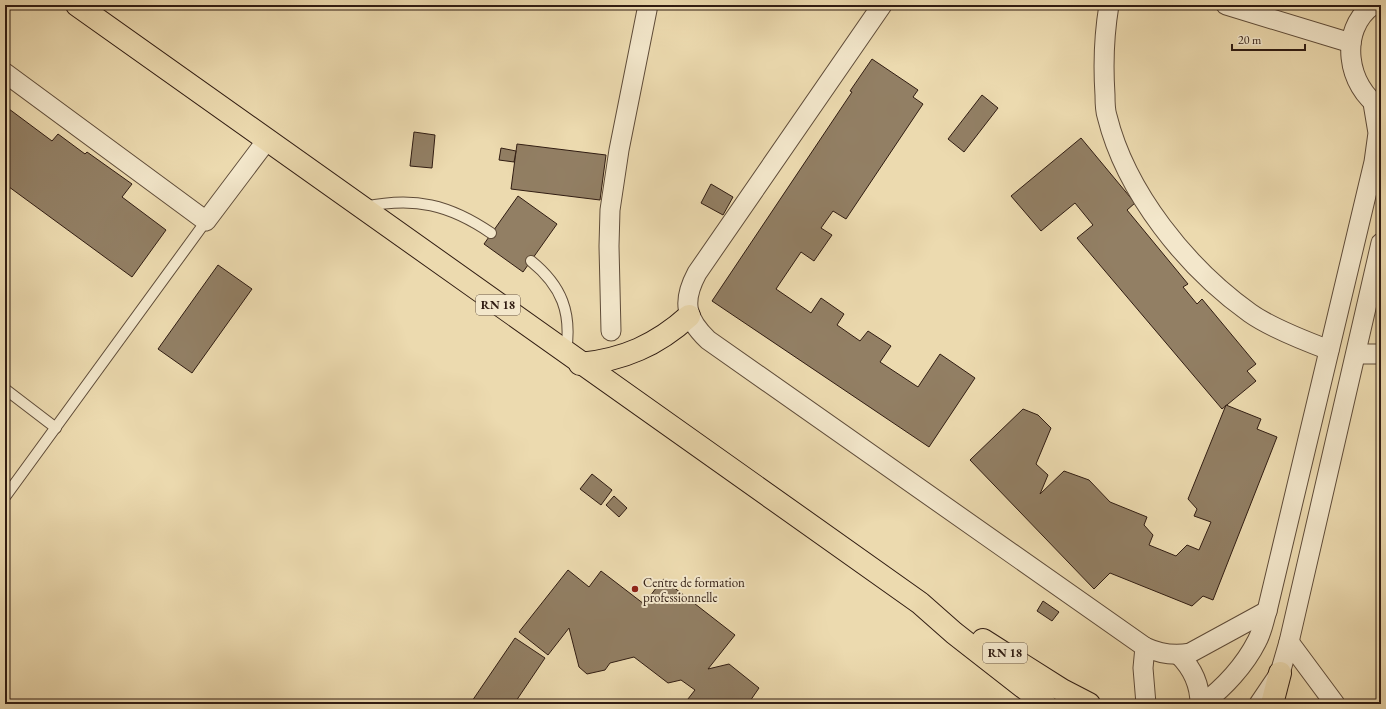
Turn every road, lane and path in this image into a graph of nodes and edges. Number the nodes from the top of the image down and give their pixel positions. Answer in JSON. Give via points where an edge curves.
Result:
{"nodes":[{"id":1,"x":78,"y":5,"type":"edge"},
{"id":2,"x":648,"y":5,"type":"edge"},
{"id":3,"x":882,"y":5,"type":"edge"},
{"id":4,"x":1109,"y":5,"type":"edge"},
{"id":5,"x":1226,"y":5,"type":"edge"},
{"id":6,"x":1370,"y":6,"type":"edge"},
{"id":7,"x":1351,"y":43,"type":"junction"},
{"id":8,"x":5,"y":73,"type":"edge"},
{"id":9,"x":1377,"y":105,"type":"edge"},
{"id":10,"x":267,"y":140,"type":"junction"},
{"id":11,"x":361,"y":208,"type":"junction"},
{"id":12,"x":206,"y":221,"type":"junction"},
{"id":13,"x":492,"y":233,"type":"dead end"},
{"id":14,"x":1381,"y":243,"type":"edge"},
{"id":15,"x":531,"y":261,"type":"dead end"},
{"id":16,"x":689,"y":316,"type":"junction"},
{"id":17,"x":611,"y":331,"type":"dead end"},
{"id":18,"x":1329,"y":350,"type":"junction"},
{"id":19,"x":1356,"y":354,"type":"junction"},
{"id":20,"x":1381,"y":354,"type":"edge"},
{"id":21,"x":573,"y":358,"type":"junction"},
{"id":22,"x":5,"y":389,"type":"edge"},
{"id":23,"x":56,"y":428,"type":"junction"},
{"id":24,"x":5,"y":497,"type":"edge"},
{"id":25,"x":920,"y":603,"type":"junction"},
{"id":26,"x":1267,"y":611,"type":"junction"},
{"id":27,"x":1289,"y":642,"type":"junction"},
{"id":28,"x":1144,"y":647,"type":"junction"},
{"id":29,"x":1179,"y":655,"type":"junction"},
{"id":30,"x":1280,"y":673,"type":"junction"},
{"id":31,"x":1045,"y":704,"type":"edge"},
{"id":32,"x":1089,"y":704,"type":"edge"},
{"id":33,"x":1146,"y":704,"type":"edge"},
{"id":34,"x":1201,"y":704,"type":"edge"},
{"id":35,"x":1259,"y":704,"type":"edge"},
{"id":36,"x":1272,"y":704,"type":"edge"},
{"id":37,"x":1335,"y":704,"type":"edge"}],
"edges":[{"from":1,"to":10,"type":"main road","number":"RN 18"},
{"from":2,"to":17,"type":"street","via":[[619,150],[610,210]]},
{"from":3,"to":16,"type":"street","via":[[697,273],[689,286]]},
{"from":4,"to":18,"type":"street","via":[[1103,77],[1106,116],[1134,185],[1170,236],[1206,276],[1251,314]]},
{"from":5,"to":7,"type":"street"},
{"from":6,"to":7,"type":"street","via":[[1357,24]]},
{"from":7,"to":9,"type":"street","via":[[1351,65],[1359,86]]},
{"from":8,"to":12,"type":"street"},
{"from":9,"to":18,"type":"street","via":[[1377,147]]},
{"from":10,"to":11,"type":"main road","number":"RN 18"},
{"from":10,"to":12,"type":"street"},
{"from":11,"to":13,"type":"lane","via":[[384,203],[429,204],[472,220]]},
{"from":11,"to":21,"type":"main road","number":"RN 18"},
{"from":12,"to":23,"type":"lane"},
{"from":14,"to":19,"type":"street"},
{"from":15,"to":21,"type":"lane","via":[[555,286],[563,302],[568,318]]},
{"from":16,"to":21,"type":"main road","via":[[674,330],[640,350],[607,360]]},
{"from":16,"to":28,"type":"street","via":[[708,340]]},
{"from":18,"to":26,"type":"street"},
{"from":19,"to":20,"type":"street"},
{"from":19,"to":27,"type":"street"},
{"from":21,"to":25,"type":"main road","number":"RN 18"},
{"from":22,"to":23,"type":"lane"},
{"from":23,"to":24,"type":"lane"},
{"from":25,"to":31,"type":"main road","number":"RN 18"},
{"from":25,"to":32,"type":"main road","number":"RN 18"},
{"from":26,"to":29,"type":"street","via":[[1201,649]]},
{"from":26,"to":34,"type":"street","via":[[1257,640],[1237,671],[1213,697]]},
{"from":27,"to":30,"type":"street"},
{"from":27,"to":37,"type":"street"},
{"from":28,"to":29,"type":"street","via":[[1167,655]]},
{"from":28,"to":33,"type":"street","via":[[1143,683]]},
{"from":29,"to":34,"type":"street","via":[[1193,673]]},
{"from":30,"to":35,"type":"street"},
{"from":30,"to":36,"type":"main road"}]}
